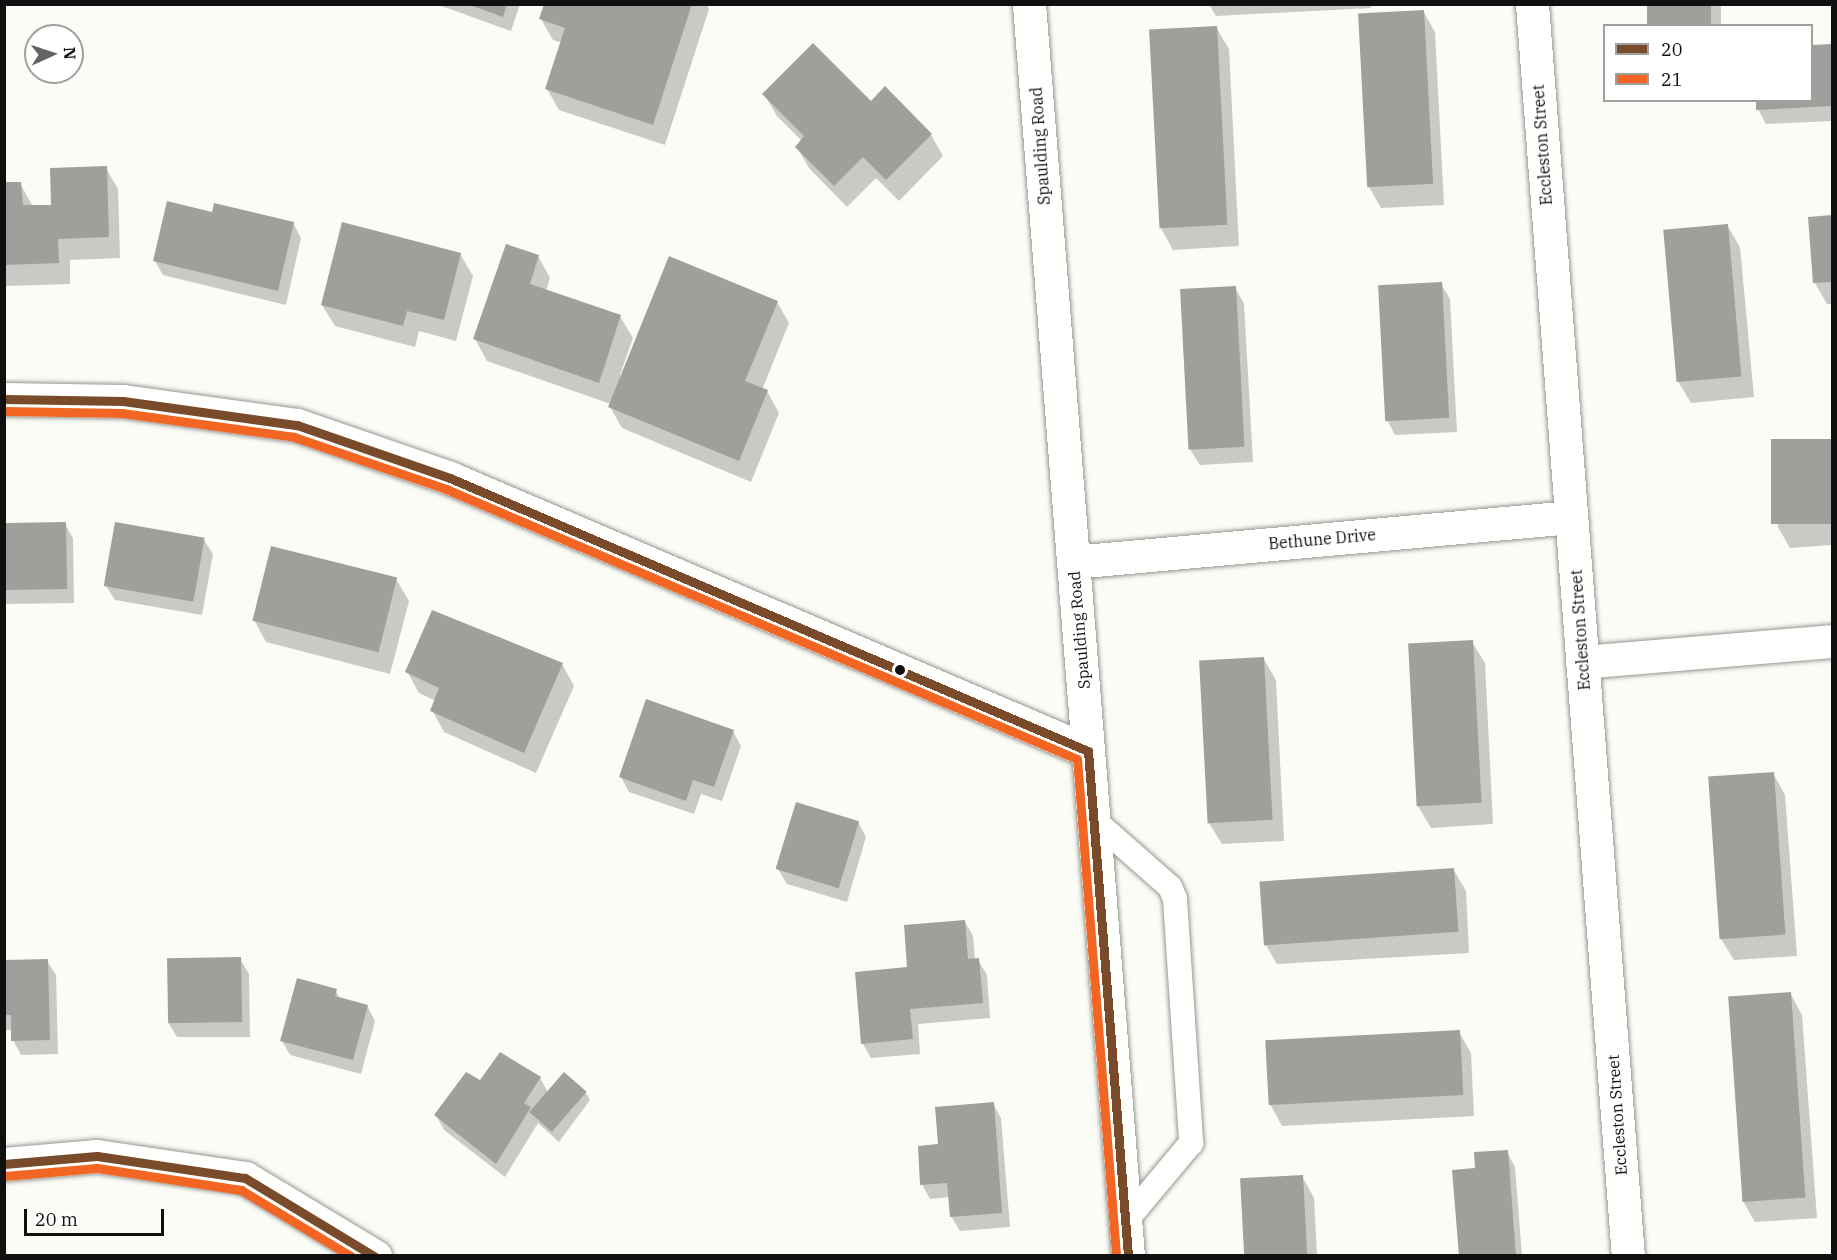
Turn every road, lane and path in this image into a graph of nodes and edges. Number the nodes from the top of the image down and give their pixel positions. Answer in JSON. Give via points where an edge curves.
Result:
{"nodes":[{"id":1,"x":1029,"y":4,"type":"edge"},
{"id":2,"x":1532,"y":4,"type":"edge"},
{"id":3,"x":4,"y":399,"type":"edge"},
{"id":4,"x":1571,"y":517,"type":"junction"},
{"id":5,"x":1073,"y":562,"type":"junction"},
{"id":6,"x":1833,"y":641,"type":"edge"},
{"id":7,"x":1582,"y":662,"type":"junction"},
{"id":8,"x":1088,"y":751,"type":"junction"},
{"id":9,"x":1094,"y":820,"type":"junction"},
{"id":10,"x":4,"y":1164,"type":"edge"},
{"id":11,"x":1125,"y":1222,"type":"junction"},
{"id":12,"x":375,"y":1256,"type":"edge"},
{"id":13,"x":1128,"y":1256,"type":"edge"},
{"id":14,"x":1628,"y":1256,"type":"edge"}],
"edges":[{"from":1,"to":5,"type":"street","name":"Spaulding Road"},
{"from":2,"to":4,"type":"street","name":"Eccleston Street"},
{"from":3,"to":8,"type":"street","via":[[123,401],[297,424],[450,478]]},
{"from":4,"to":5,"type":"street","name":"Bethune Drive"},
{"from":4,"to":7,"type":"street","name":"Eccleston Street"},
{"from":5,"to":8,"type":"street","name":"Spaulding Road"},
{"from":6,"to":7,"type":"street"},
{"from":7,"to":14,"type":"street","name":"Eccleston Street"},
{"from":8,"to":9,"type":"street","name":"Spaulding Road"},
{"from":9,"to":11,"type":"street","name":"Spaulding Road"},
{"from":9,"to":11,"type":"lane","via":[[1170,887],[1175,899],[1191,1143]]},
{"from":10,"to":12,"type":"street","via":[[97,1156],[245,1178]]},
{"from":11,"to":13,"type":"street","name":"Spaulding Road"}]}
